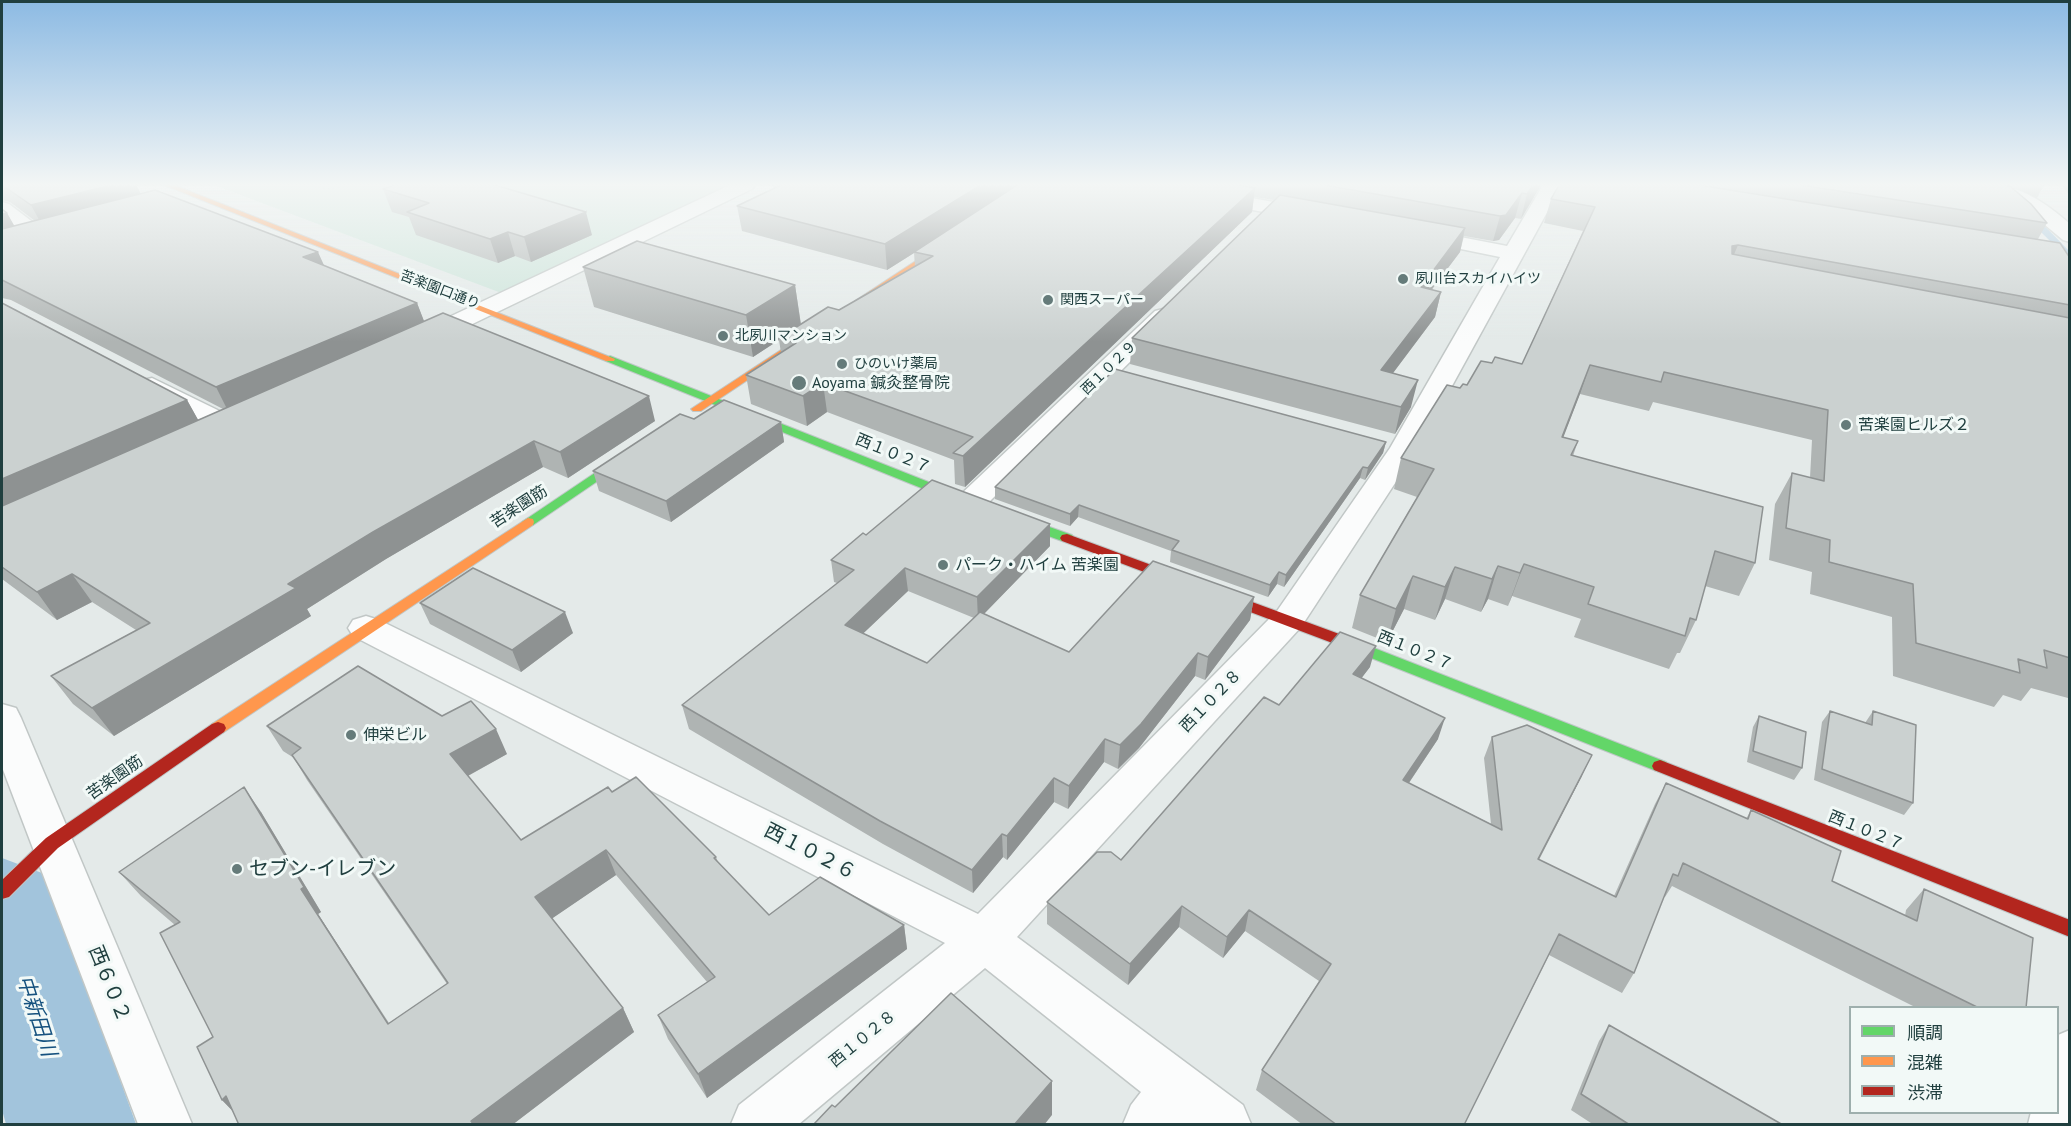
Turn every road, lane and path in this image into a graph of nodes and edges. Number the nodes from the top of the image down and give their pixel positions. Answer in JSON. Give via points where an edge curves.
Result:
{"nodes":[{"id":1,"x":38,"y":238,"type":"edge"},
{"id":2,"x":303,"y":238,"type":"edge"},
{"id":3,"x":637,"y":238,"type":"edge"},
{"id":4,"x":956,"y":238,"type":"edge"},
{"id":5,"x":1431,"y":238,"type":"edge"},
{"id":6,"x":1520,"y":238,"type":"edge"},
{"id":7,"x":11,"y":244,"type":"edge"},
{"id":8,"x":1511,"y":253,"type":"junction"},
{"id":9,"x":1182,"y":296,"type":"edge"},
{"id":10,"x":489,"y":309,"type":"junction"},
{"id":11,"x":849,"y":309,"type":"edge"},
{"id":12,"x":800,"y":341,"type":"edge"},
{"id":13,"x":402,"y":348,"type":"edge"},
{"id":14,"x":1109,"y":368,"type":"junction"},
{"id":15,"x":136,"y":377,"type":"edge"},
{"id":16,"x":1143,"y":378,"type":"edge"},
{"id":17,"x":711,"y":400,"type":"junction"},
{"id":18,"x":681,"y":420,"type":"edge"},
{"id":19,"x":196,"y":440,"type":"edge"},
{"id":20,"x":642,"y":446,"type":"edge"},
{"id":21,"x":970,"y":502,"type":"junction"},
{"id":22,"x":1289,"y":619,"type":"junction"},
{"id":23,"x":366,"y":628,"type":"junction"},
{"id":24,"x":2,"y":718,"type":"edge"},
{"id":25,"x":40,"y":855,"type":"junction"},
{"id":26,"x":2,"y":891,"type":"edge"},
{"id":27,"x":2070,"y":929,"type":"edge"},
{"id":28,"x":984,"y":940,"type":"junction"},
{"id":29,"x":2070,"y":1055,"type":"edge"},
{"id":30,"x":1164,"y":1106,"type":"edge"},
{"id":31,"x":2059,"y":1106,"type":"edge"},
{"id":32,"x":165,"y":1125,"type":"edge"},
{"id":33,"x":758,"y":1125,"type":"edge"},
{"id":34,"x":1224,"y":1125,"type":"edge"}],
"edges":[{"from":1,"to":7,"type":"street"},
{"from":2,"to":10,"type":"street","name":"苦楽園口通り"},
{"from":3,"to":10,"type":"street"},
{"from":4,"to":11,"type":"street"},
{"from":5,"to":8,"type":"street"},
{"from":6,"to":8,"type":"street","name":"西１０２８"},
{"from":8,"to":22,"type":"street","name":"西１０２８"},
{"from":9,"to":14,"type":"street","name":"西１０２９"},
{"from":10,"to":13,"type":"street"},
{"from":10,"to":17,"type":"street","name":"苦楽園口通り"},
{"from":12,"to":17,"type":"street"},
{"from":14,"to":16,"type":"street"},
{"from":14,"to":21,"type":"street","name":"西１０２９"},
{"from":15,"to":19,"type":"street","via":[[239,421]]},
{"from":17,"to":18,"type":"street"},
{"from":17,"to":21,"type":"street","name":"西１０２７"},
{"from":20,"to":23,"type":"street","name":"苦楽園筋"},
{"from":21,"to":22,"type":"street","name":"西１０２７"},
{"from":22,"to":27,"type":"street","name":"西１０２７"},
{"from":22,"to":28,"type":"street","name":"西１０２８"},
{"from":23,"to":25,"type":"street","name":"苦楽園筋","via":[[102,806]]},
{"from":23,"to":28,"type":"street","name":"西１０２６"},
{"from":24,"to":25,"type":"street","name":"西６０２"},
{"from":25,"to":26,"type":"street","name":"苦楽園筋"},
{"from":25,"to":32,"type":"street","name":"西６０２"},
{"from":28,"to":30,"type":"street","name":"西１０２６"},
{"from":28,"to":33,"type":"street","name":"西１０２８"},
{"from":29,"to":31,"type":"street"},
{"from":30,"to":34,"type":"street","name":"西１０２６"}]}
